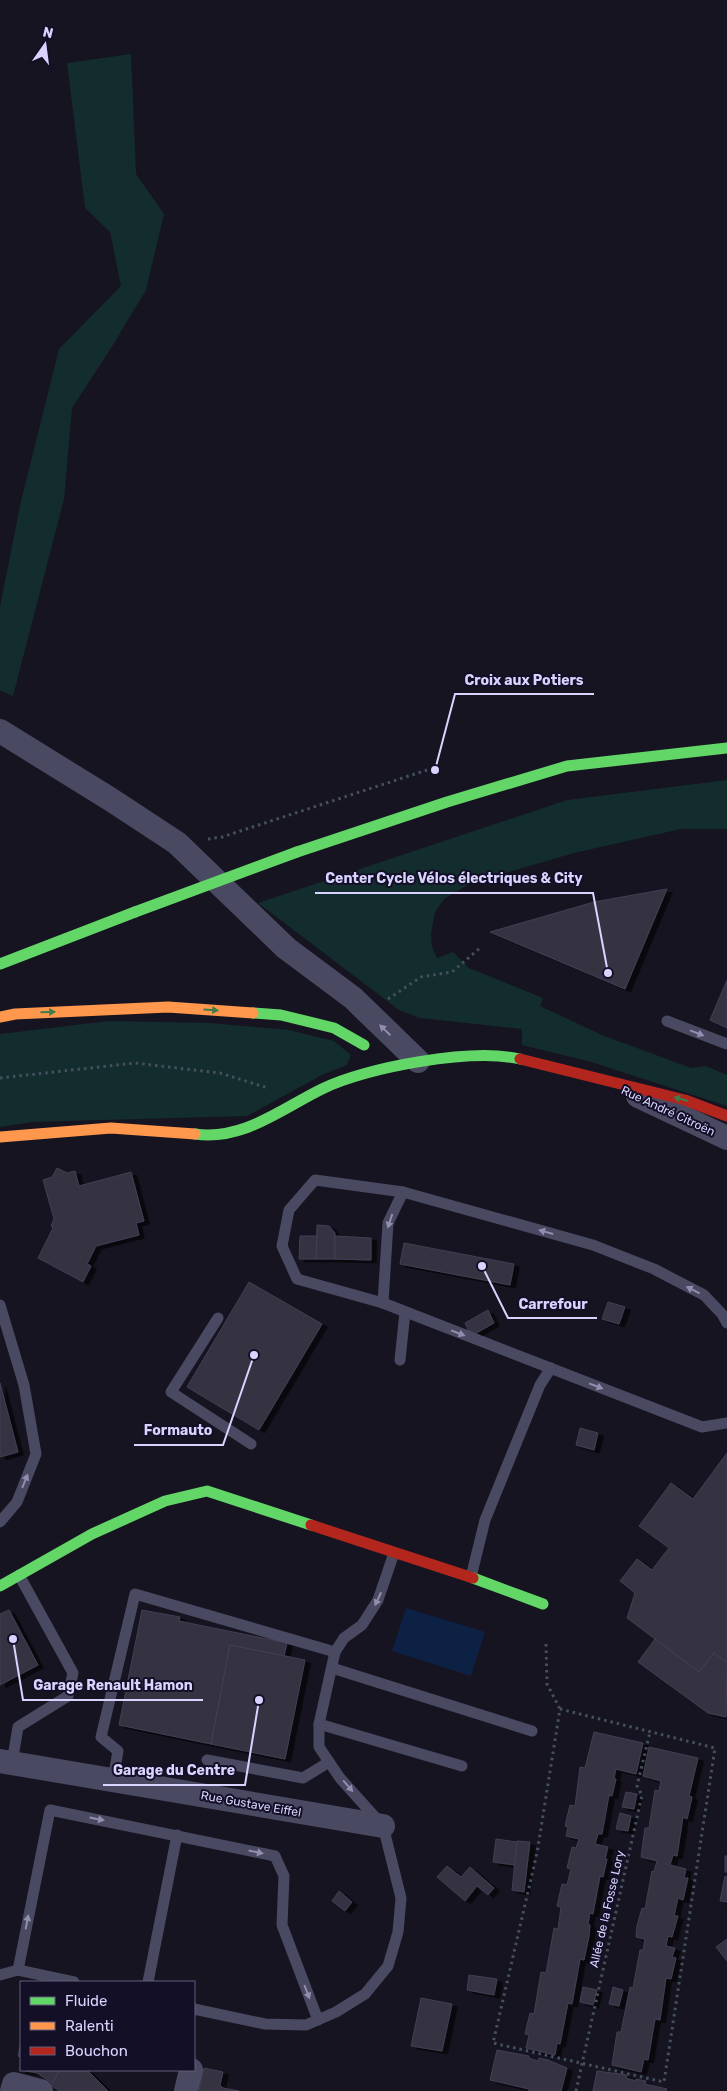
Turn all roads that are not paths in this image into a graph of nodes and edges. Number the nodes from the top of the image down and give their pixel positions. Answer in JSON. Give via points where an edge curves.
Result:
{"nodes":[{"id":1,"x":0,"y":731,"type":"edge"},
{"id":2,"x":727,"y":748,"type":"edge"},
{"id":3,"x":0,"y":964,"type":"edge"},
{"id":4,"x":353,"y":998,"type":"junction"},
{"id":5,"x":0,"y":1017,"type":"edge"},
{"id":6,"x":668,"y":1021,"type":"dead end"},
{"id":7,"x":727,"y":1044,"type":"edge"},
{"id":8,"x":364,"y":1045,"type":"junction"},
{"id":9,"x":418,"y":1061,"type":"junction"},
{"id":10,"x":390,"y":1067,"type":"junction"},
{"id":11,"x":610,"y":1083,"type":"junction"},
{"id":12,"x":727,"y":1116,"type":"edge"},
{"id":13,"x":0,"y":1137,"type":"edge"},
{"id":14,"x":727,"y":1138,"type":"edge"},
{"id":15,"x":403,"y":1192,"type":"junction"},
{"id":16,"x":384,"y":1303,"type":"junction"},
{"id":17,"x":0,"y":1305,"type":"edge"},
{"id":18,"x":405,"y":1312,"type":"junction"},
{"id":19,"x":218,"y":1318,"type":"dead end"},
{"id":20,"x":727,"y":1323,"type":"edge"},
{"id":21,"x":400,"y":1360,"type":"dead end"},
{"id":22,"x":551,"y":1368,"type":"junction"},
{"id":23,"x":727,"y":1423,"type":"edge"},
{"id":24,"x":251,"y":1444,"type":"dead end"},
{"id":25,"x":0,"y":1522,"type":"edge"},
{"id":26,"x":394,"y":1553,"type":"junction"},
{"id":27,"x":19,"y":1575,"type":"junction"},
{"id":28,"x":471,"y":1577,"type":"junction"},
{"id":29,"x":0,"y":1586,"type":"edge"},
{"id":30,"x":543,"y":1604,"type":"dead end"},
{"id":31,"x":335,"y":1652,"type":"junction"},
{"id":32,"x":332,"y":1668,"type":"junction"},
{"id":33,"x":319,"y":1724,"type":"junction"},
{"id":34,"x":532,"y":1731,"type":"dead end"},
{"id":35,"x":207,"y":1760,"type":"dead end"},
{"id":36,"x":6,"y":1762,"type":"edge"},
{"id":37,"x":329,"y":1762,"type":"junction"},
{"id":38,"x":462,"y":1766,"type":"dead end"},
{"id":39,"x":113,"y":1780,"type":"junction"},
{"id":40,"x":383,"y":1826,"type":"junction"},
{"id":41,"x":177,"y":1835,"type":"junction"},
{"id":42,"x":18,"y":1970,"type":"junction"},
{"id":43,"x":0,"y":1975,"type":"edge"},
{"id":44,"x":69,"y":1981,"type":"edge"},
{"id":45,"x":148,"y":1981,"type":"edge"},
{"id":46,"x":195,"y":2009,"type":"edge"},
{"id":47,"x":318,"y":2020,"type":"junction"},
{"id":48,"x":191,"y":2071,"type":"edge"},
{"id":49,"x":12,"y":2091,"type":"edge"},
{"id":50,"x":41,"y":2091,"type":"edge"},
{"id":51,"x":186,"y":2091,"type":"edge"}],
"edges":[{"from":1,"to":4,"type":"street","via":[[177,843],[286,948]]},
{"from":2,"to":3,"type":"street","bridge":true,"via":[[567,766],[297,852]]},
{"from":4,"to":8,"type":"street","via":[[365,1034]]},
{"from":9,"to":4,"type":"street","one_way":true},
{"from":5,"to":8,"type":"street","one_way":true,"via":[[168,1007],[281,1015],[334,1028]]},
{"from":6,"to":7,"type":"lane","one_way":true},
{"from":8,"to":10,"type":"street"},
{"from":9,"to":10,"type":"street","name":"Rue André Citroën"},
{"from":9,"to":11,"type":"street","name":"Rue André Citroën","via":[[465,1056],[514,1058]]},
{"from":10,"to":13,"type":"street","name":"Rue André Citroën","via":[[324,1088],[247,1129],[210,1136],[111,1128]]},
{"from":12,"to":11,"type":"street","name":"Rue André Citroën","one_way":true,"via":[[684,1100]]},
{"from":11,"to":14,"type":"street","name":"Rue André Citroën"},
{"from":15,"to":16,"type":"lane","one_way":true,"via":[[388,1223]]},
{"from":15,"to":16,"type":"lane","via":[[315,1180],[289,1210],[282,1246],[297,1279]]},
{"from":20,"to":15,"type":"lane","one_way":true,"via":[[704,1295],[645,1266],[593,1245]]},
{"from":16,"to":18,"type":"lane"},
{"from":25,"to":17,"type":"lane","one_way":true,"via":[[17,1502],[36,1454],[24,1385]]},
{"from":18,"to":21,"type":"lane"},
{"from":18,"to":22,"type":"lane","one_way":true},
{"from":19,"to":24,"type":"lane","via":[[171,1392]]},
{"from":22,"to":23,"type":"lane","one_way":true,"via":[[702,1427]]},
{"from":22,"to":28,"type":"lane","via":[[540,1385],[485,1520]]},
{"from":26,"to":27,"type":"street","via":[[207,1491],[165,1501],[92,1534]]},
{"from":26,"to":28,"type":"street"},
{"from":26,"to":31,"type":"lane","one_way":true,"via":[[378,1600],[362,1625],[344,1638]]},
{"from":27,"to":29,"type":"street"},
{"from":27,"to":36,"type":"lane","via":[[73,1673],[68,1696],[18,1727]]},
{"from":28,"to":30,"type":"street"},
{"from":31,"to":32,"type":"lane"},
{"from":31,"to":39,"type":"lane","via":[[135,1594],[101,1737],[118,1751]]},
{"from":32,"to":33,"type":"lane"},
{"from":32,"to":34,"type":"lane"},
{"from":33,"to":37,"type":"lane","via":[[319,1748]]},
{"from":33,"to":38,"type":"lane"},
{"from":35,"to":37,"type":"lane","via":[[303,1778]]},
{"from":36,"to":39,"type":"street","name":"Rue Gustave Eiffel"},
{"from":37,"to":40,"type":"lane","one_way":true},
{"from":39,"to":40,"type":"street","name":"Rue Gustave Eiffel"},
{"from":40,"to":47,"type":"lane","via":[[401,1898],[398,1932],[388,1966],[366,1994]]},
{"from":42,"to":41,"type":"lane","one_way":true,"via":[[50,1810]]},
{"from":41,"to":45,"type":"lane"},
{"from":41,"to":47,"type":"lane","one_way":true,"via":[[275,1856],[284,1876],[282,1925]]},
{"from":42,"to":43,"type":"lane"},
{"from":42,"to":44,"type":"lane"},
{"from":46,"to":47,"type":"lane","via":[[265,2024],[306,2025]]},
{"from":48,"to":51,"type":"street"},
{"from":49,"to":50,"type":"street","via":[[14,2084]]}]}
